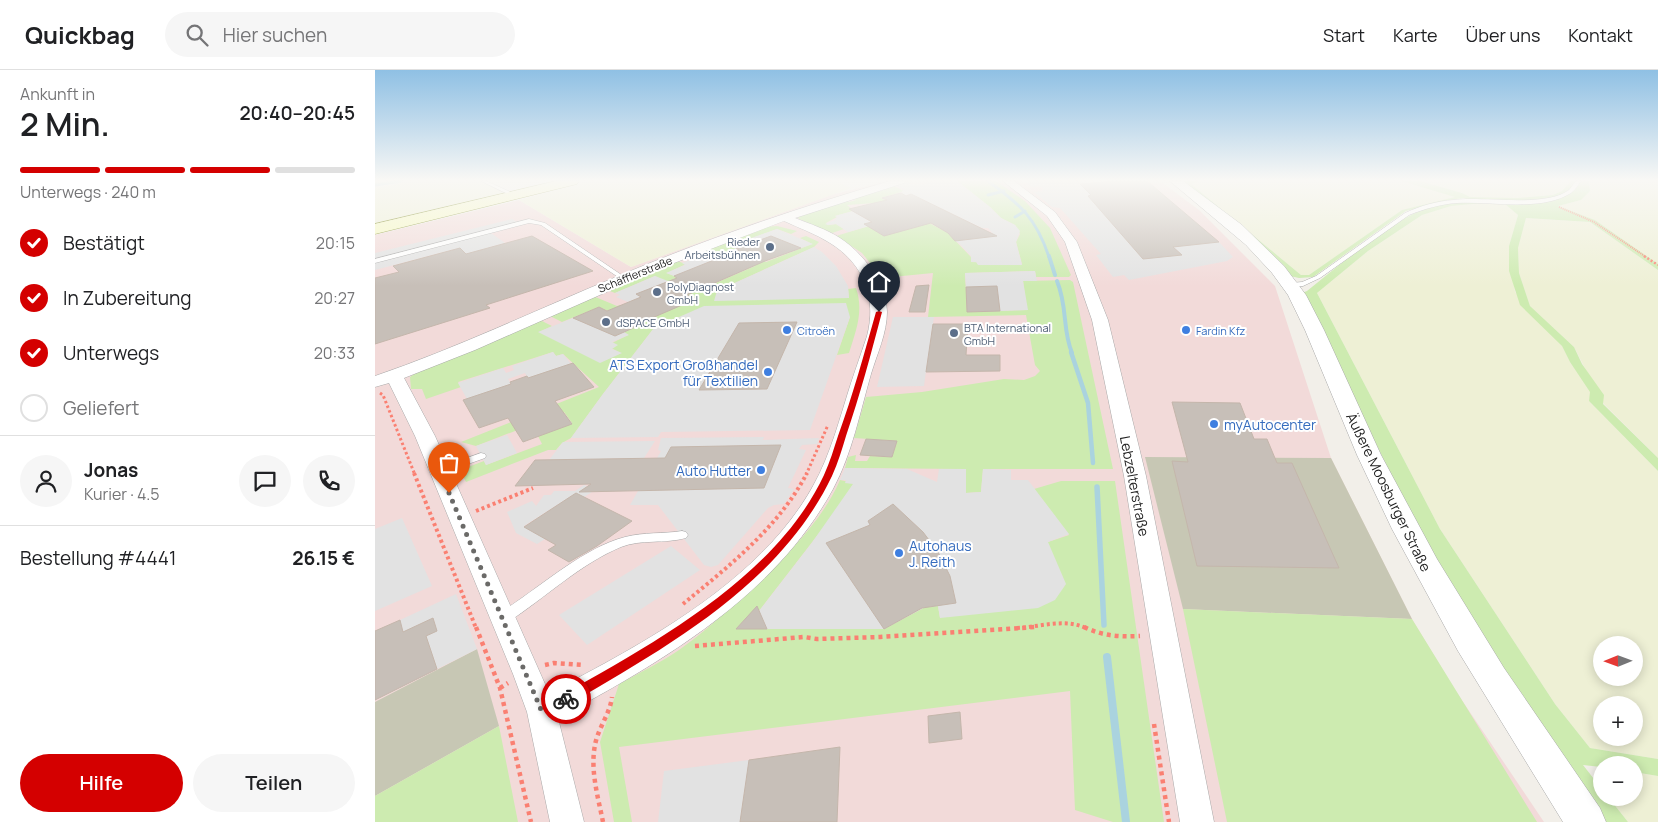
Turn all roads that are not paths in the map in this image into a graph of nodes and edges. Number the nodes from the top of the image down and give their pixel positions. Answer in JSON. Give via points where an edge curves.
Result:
{"nodes":[{"id":1,"x":428,"y":216,"type":"edge"},
{"id":2,"x":791,"y":216,"type":"edge"},
{"id":3,"x":1052,"y":216,"type":"edge"},
{"id":4,"x":1222,"y":216,"type":"edge"},
{"id":5,"x":1404,"y":216,"type":"edge"},
{"id":6,"x":785,"y":218,"type":"junction"},
{"id":7,"x":376,"y":229,"type":"edge"},
{"id":8,"x":375,"y":260,"type":"edge"},
{"id":9,"x":623,"y":278,"type":"junction"},
{"id":10,"x":1291,"y":285,"type":"junction"},
{"id":11,"x":384,"y":379,"type":"edge"},
{"id":12,"x":481,"y":456,"type":"dead end"},
{"id":13,"x":440,"y":471,"type":"junction"},
{"id":14,"x":682,"y":535,"type":"dead end"},
{"id":15,"x":503,"y":618,"type":"junction"},
{"id":16,"x":542,"y":712,"type":"junction"},
{"id":17,"x":567,"y":822,"type":"edge"},
{"id":18,"x":1197,"y":822,"type":"edge"},
{"id":19,"x":1586,"y":822,"type":"edge"}],
"edges":[{"from":1,"to":7,"type":"main road"},
{"from":2,"to":6,"type":"street","name":"Schäfflerstraße"},
{"from":3,"to":18,"type":"street","name":"Lebzelterstraße","via":[[1071,242],[1100,320],[1135,476]]},
{"from":4,"to":10,"type":"street","name":"Äußere Moosburger Straße"},
{"from":5,"to":10,"type":"lane","via":[[1319,277]]},
{"from":6,"to":9,"type":"street","name":"Schäfflerstraße"},
{"from":6,"to":16,"type":"street","via":[[836,241],[873,283],[878,302],[878,318],[857,393],[829,474],[802,519],[731,593],[655,648]]},
{"from":8,"to":9,"type":"lane","via":[[518,223],[535,222],[543,224]]},
{"from":9,"to":11,"type":"street","name":"Schäfflerstraße"},
{"from":10,"to":19,"type":"street","name":"Äußere Moosburger Straße","via":[[1372,462],[1454,618]]},
{"from":11,"to":13,"type":"street","via":[[425,436]]},
{"from":12,"to":13,"type":"lane"},
{"from":13,"to":15,"type":"street"},
{"from":14,"to":15,"type":"lane","via":[[617,544]]},
{"from":15,"to":16,"type":"street"},
{"from":16,"to":17,"type":"street"}]}
